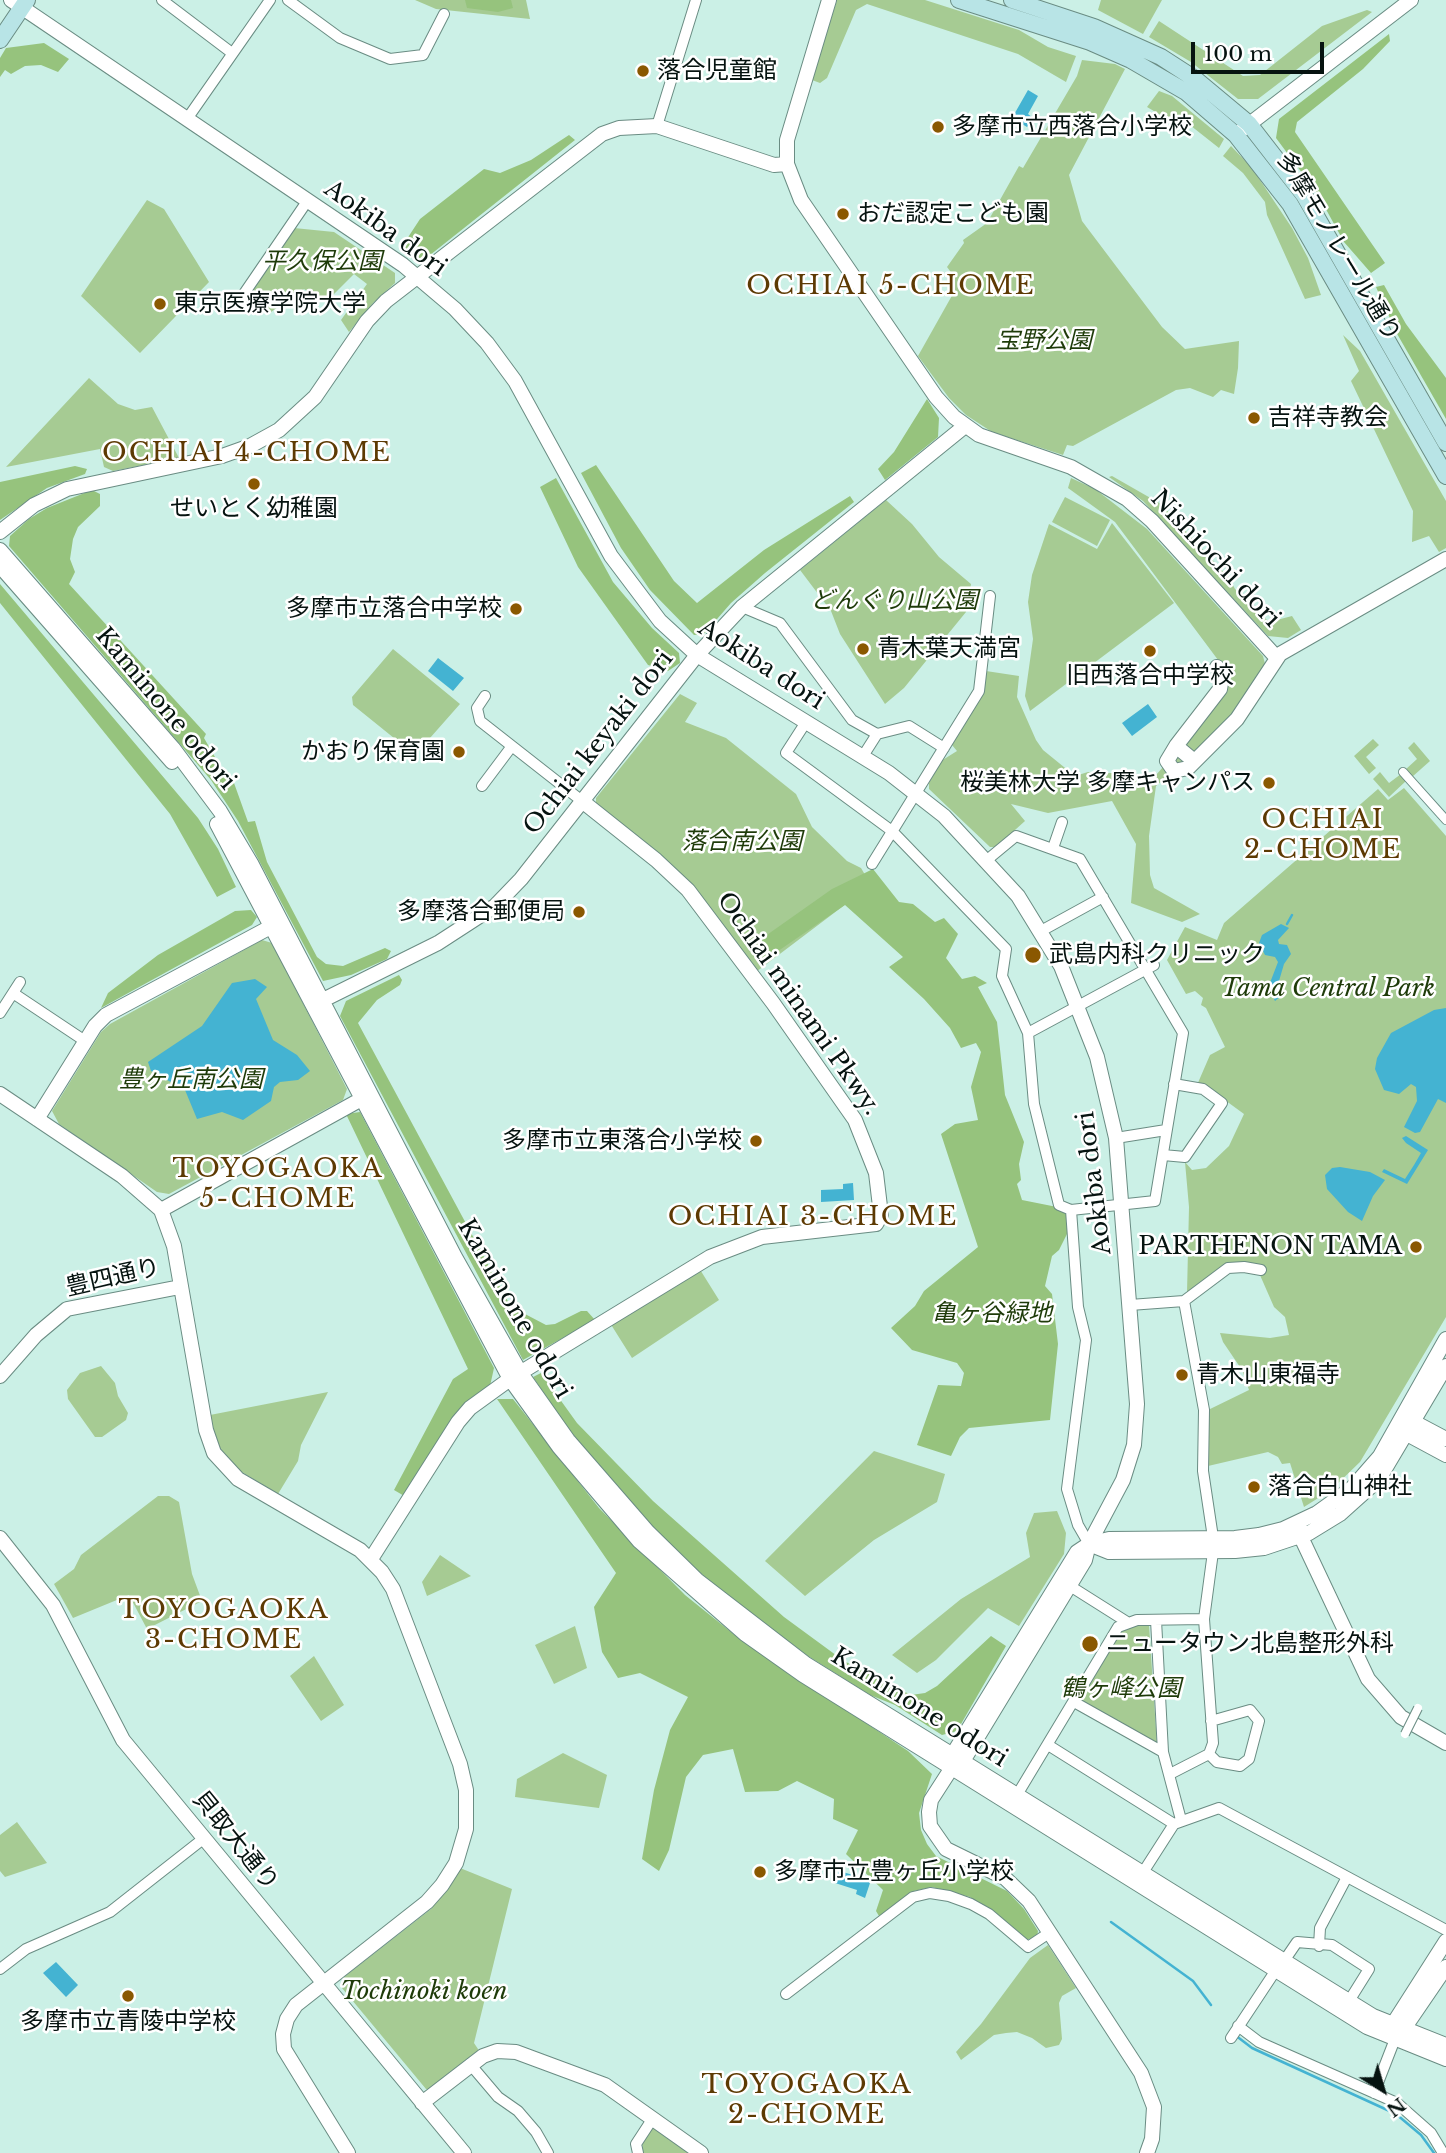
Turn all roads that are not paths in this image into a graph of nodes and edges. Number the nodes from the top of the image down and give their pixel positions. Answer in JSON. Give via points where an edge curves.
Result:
{"nodes":[{"id":1,"x":162,"y":0,"type":"edge"},
{"id":2,"x":271,"y":0,"type":"edge"},
{"id":3,"x":288,"y":0,"type":"edge"},
{"id":4,"x":696,"y":0,"type":"edge"},
{"id":5,"x":829,"y":0,"type":"edge"},
{"id":6,"x":960,"y":0,"type":"edge"},
{"id":7,"x":1012,"y":0,"type":"edge"},
{"id":8,"x":1411,"y":0,"type":"edge"},
{"id":9,"x":20,"y":2,"type":"edge"},
{"id":10,"x":178,"y":5,"type":"edge"},
{"id":11,"x":444,"y":14,"type":"dead end"},
{"id":12,"x":0,"y":40,"type":"edge"},
{"id":13,"x":232,"y":53,"type":"junction"},
{"id":14,"x":187,"y":119,"type":"junction"},
{"id":15,"x":657,"y":126,"type":"junction"},
{"id":16,"x":1242,"y":130,"type":"junction"},
{"id":17,"x":787,"y":164,"type":"junction"},
{"id":18,"x":308,"y":200,"type":"junction"},
{"id":19,"x":418,"y":276,"type":"junction"},
{"id":20,"x":239,"y":301,"type":"dead end"},
{"id":21,"x":965,"y":426,"type":"junction"},
{"id":22,"x":1446,"y":443,"type":"edge"},
{"id":23,"x":1446,"y":476,"type":"edge"},
{"id":24,"x":0,"y":531,"type":"edge"},
{"id":25,"x":0,"y":550,"type":"edge"},
{"id":26,"x":1446,"y":559,"type":"edge"},
{"id":27,"x":0,"y":566,"type":"edge"},
{"id":28,"x":990,"y":596,"type":"dead end"},
{"id":29,"x":742,"y":607,"type":"junction"},
{"id":30,"x":697,"y":655,"type":"junction"},
{"id":31,"x":1276,"y":657,"type":"junction"},
{"id":32,"x":1217,"y":667,"type":"dead end"},
{"id":33,"x":485,"y":696,"type":"dead end"},
{"id":34,"x":806,"y":722,"type":"junction"},
{"id":35,"x":877,"y":734,"type":"junction"},
{"id":36,"x":512,"y":746,"type":"junction"},
{"id":37,"x":1176,"y":746,"type":"junction"},
{"id":38,"x":944,"y":748,"type":"junction"},
{"id":39,"x":863,"y":756,"type":"junction"},
{"id":40,"x":1194,"y":761,"type":"junction"},
{"id":41,"x":1403,"y":772,"type":"dead end"},
{"id":42,"x":482,"y":786,"type":"dead end"},
{"id":43,"x":917,"y":794,"type":"junction"},
{"id":44,"x":582,"y":801,"type":"junction"},
{"id":45,"x":1446,"y":820,"type":"edge"},
{"id":46,"x":1062,"y":822,"type":"dead end"},
{"id":47,"x":892,"y":831,"type":"junction"},
{"id":48,"x":1053,"y":848,"type":"junction"},
{"id":49,"x":987,"y":860,"type":"junction"},
{"id":50,"x":872,"y":864,"type":"dead end"},
{"id":51,"x":1103,"y":897,"type":"junction"},
{"id":52,"x":277,"y":923,"type":"junction"},
{"id":53,"x":1041,"y":931,"type":"junction"},
{"id":54,"x":1150,"y":966,"type":"junction"},
{"id":55,"x":20,"y":982,"type":"dead end"},
{"id":56,"x":13,"y":993,"type":"junction"},
{"id":57,"x":318,"y":1002,"type":"junction"},
{"id":58,"x":1079,"y":1005,"type":"junction"},
{"id":59,"x":0,"y":1013,"type":"edge"},
{"id":60,"x":1028,"y":1032,"type":"junction"},
{"id":61,"x":85,"y":1041,"type":"junction"},
{"id":62,"x":1174,"y":1084,"type":"junction"},
{"id":63,"x":0,"y":1094,"type":"edge"},
{"id":64,"x":366,"y":1097,"type":"junction"},
{"id":65,"x":37,"y":1119,"type":"junction"},
{"id":66,"x":1166,"y":1130,"type":"junction"},
{"id":67,"x":1116,"y":1138,"type":"junction"},
{"id":68,"x":1163,"y":1155,"type":"junction"},
{"id":69,"x":1122,"y":1205,"type":"junction"},
{"id":70,"x":161,"y":1210,"type":"junction"},
{"id":71,"x":1071,"y":1210,"type":"junction"},
{"id":72,"x":1261,"y":1270,"type":"dead end"},
{"id":73,"x":180,"y":1286,"type":"junction"},
{"id":74,"x":1184,"y":1301,"type":"junction"},
{"id":75,"x":1130,"y":1305,"type":"junction"},
{"id":76,"x":1446,"y":1339,"type":"edge"},
{"id":77,"x":1446,"y":1366,"type":"edge"},
{"id":78,"x":0,"y":1376,"type":"edge"},
{"id":79,"x":515,"y":1376,"type":"junction"},
{"id":80,"x":1407,"y":1426,"type":"junction"},
{"id":81,"x":1446,"y":1439,"type":"edge"},
{"id":82,"x":1446,"y":1455,"type":"edge"},
{"id":83,"x":1303,"y":1531,"type":"junction"},
{"id":84,"x":0,"y":1538,"type":"edge"},
{"id":85,"x":1089,"y":1544,"type":"junction"},
{"id":86,"x":1213,"y":1545,"type":"junction"},
{"id":87,"x":371,"y":1559,"type":"junction"},
{"id":88,"x":1070,"y":1586,"type":"junction"},
{"id":89,"x":1204,"y":1619,"type":"junction"},
{"id":90,"x":1156,"y":1620,"type":"junction"},
{"id":91,"x":1128,"y":1622,"type":"junction"},
{"id":92,"x":1029,"y":1640,"type":"junction"},
{"id":93,"x":1074,"y":1702,"type":"junction"},
{"id":94,"x":1418,"y":1708,"type":"dead end"},
{"id":95,"x":1211,"y":1721,"type":"junction"},
{"id":96,"x":1405,"y":1734,"type":"dead end"},
{"id":97,"x":1440,"y":1740,"type":"edge"},
{"id":98,"x":1048,"y":1745,"type":"junction"},
{"id":99,"x":1163,"y":1752,"type":"junction"},
{"id":100,"x":1209,"y":1754,"type":"junction"},
{"id":101,"x":955,"y":1761,"type":"junction"},
{"id":102,"x":1170,"y":1773,"type":"junction"},
{"id":103,"x":1017,"y":1795,"type":"junction"},
{"id":104,"x":1177,"y":1822,"type":"junction"},
{"id":105,"x":203,"y":1839,"type":"junction"},
{"id":106,"x":1347,"y":1877,"type":"junction"},
{"id":107,"x":1139,"y":1878,"type":"junction"},
{"id":108,"x":1446,"y":1930,"type":"edge"},
{"id":109,"x":1049,"y":1934,"type":"junction"},
{"id":110,"x":1446,"y":1941,"type":"edge"},
{"id":111,"x":1319,"y":1946,"type":"junction"},
{"id":112,"x":1280,"y":1965,"type":"junction"},
{"id":113,"x":1446,"y":1967,"type":"edge"},
{"id":114,"x":0,"y":1969,"type":"edge"},
{"id":115,"x":324,"y":1984,"type":"junction"},
{"id":116,"x":786,"y":1994,"type":"dead end"},
{"id":117,"x":1349,"y":2001,"type":"junction"},
{"id":118,"x":1398,"y":2031,"type":"junction"},
{"id":119,"x":1446,"y":2045,"type":"edge"},
{"id":120,"x":1446,"y":2059,"type":"edge"},
{"id":121,"x":470,"y":2064,"type":"junction"},
{"id":122,"x":1374,"y":2093,"type":"junction"},
{"id":123,"x":422,"y":2104,"type":"junction"},
{"id":124,"x":653,"y":2118,"type":"junction"},
{"id":125,"x":542,"y":2151,"type":"edge"},
{"id":126,"x":348,"y":2153,"type":"edge"},
{"id":127,"x":464,"y":2153,"type":"edge"},
{"id":128,"x":638,"y":2153,"type":"edge"},
{"id":129,"x":701,"y":2153,"type":"edge"},
{"id":130,"x":1147,"y":2153,"type":"edge"},
{"id":131,"x":1443,"y":2153,"type":"edge"}],
"edges":[{"from":1,"to":10,"type":"street"},
{"from":2,"to":13,"type":"street"},
{"from":3,"to":11,"type":"street","via":[[340,38],[390,59],[424,55]]},
{"from":4,"to":15,"type":"street"},
{"from":5,"to":17,"type":"street","name":"Nishiochi dori","via":[[789,128]]},
{"from":6,"to":16,"type":"main road","name":"多摩モノレール通り","via":[[1131,60]]},
{"from":7,"to":16,"type":"main road","name":"多摩モノレール通り","via":[[1094,27],[1161,57],[1195,79]]},
{"from":8,"to":16,"type":"street"},
{"from":9,"to":12,"type":"main road"},
{"from":9,"to":14,"type":"street","name":"Aokiba dori"},
{"from":10,"to":13,"type":"street"},
{"from":13,"to":14,"type":"street"},
{"from":14,"to":18,"type":"street","name":"Aokiba dori"},
{"from":15,"to":17,"type":"street","via":[[774,165]]},
{"from":15,"to":19,"type":"street","via":[[619,128],[585,144]]},
{"from":16,"to":22,"type":"main road","name":"多摩モノレール通り","via":[[1304,195]]},
{"from":16,"to":23,"type":"main road","name":"多摩モノレール通り","via":[[1290,204]]},
{"from":17,"to":21,"type":"street","name":"Nishiochi dori","via":[[801,200],[936,397]]},
{"from":18,"to":19,"type":"street","name":"Aokiba dori"},
{"from":18,"to":20,"type":"street"},
{"from":19,"to":24,"type":"street","via":[[367,321],[316,397],[279,430],[222,456],[67,489],[34,505]]},
{"from":19,"to":30,"type":"street","name":"Aokiba dori","via":[[455,309],[503,364],[623,576],[660,621]]},
{"from":21,"to":29,"type":"street","name":"Ochiai keyaki dori"},
{"from":21,"to":31,"type":"street","name":"Nishiochi dori","via":[[995,442],[1071,467],[1127,499]]},
{"from":25,"to":52,"type":"street","name":"Kaminone odori","via":[[197,779],[241,846]]},
{"from":26,"to":31,"type":"street","name":"Nishiochi dori"},
{"from":27,"to":52,"type":"street","name":"Kaminone odori","via":[[193,789]]},
{"from":28,"to":38,"type":"street","via":[[979,691]]},
{"from":29,"to":30,"type":"street","name":"Ochiai keyaki dori"},
{"from":29,"to":35,"type":"street","via":[[780,623],[852,719]]},
{"from":30,"to":34,"type":"street","name":"Aokiba dori"},
{"from":30,"to":44,"type":"street","name":"Ochiai keyaki dori"},
{"from":31,"to":40,"type":"street","via":[[1248,705]]},
{"from":32,"to":37,"type":"street","via":[[1222,677],[1220,689]]},
{"from":33,"to":36,"type":"street","via":[[476,714]]},
{"from":34,"to":39,"type":"street","name":"Aokiba dori"},
{"from":34,"to":47,"type":"street","via":[[786,753]]},
{"from":35,"to":38,"type":"street","via":[[909,726]]},
{"from":35,"to":39,"type":"street"},
{"from":36,"to":42,"type":"street"},
{"from":36,"to":44,"type":"street"},
{"from":37,"to":40,"type":"street"},
{"from":37,"to":40,"type":"street","via":[[1167,761],[1171,770],[1181,772]]},
{"from":38,"to":43,"type":"street"},
{"from":39,"to":43,"type":"street","name":"Aokiba dori"},
{"from":41,"to":45,"type":"street"},
{"from":43,"to":47,"type":"street"},
{"from":43,"to":49,"type":"street","name":"Aokiba dori"},
{"from":44,"to":57,"type":"street","name":"Ochiai keyaki dori","via":[[511,890],[474,922]]},
{"from":44,"to":79,"type":"street","name":"Ochiai minami Pkwy.","via":[[688,890],[785,1019],[860,1130],[876,1173],[881,1215],[876,1224],[762,1237],[709,1257]]},
{"from":46,"to":48,"type":"street"},
{"from":47,"to":50,"type":"street"},
{"from":47,"to":60,"type":"street","via":[[1006,949],[1002,976]]},
{"from":48,"to":49,"type":"street","via":[[1016,836]]},
{"from":48,"to":51,"type":"street","via":[[1080,859]]},
{"from":49,"to":53,"type":"street","name":"Aokiba dori"},
{"from":51,"to":53,"type":"street"},
{"from":51,"to":54,"type":"street"},
{"from":52,"to":57,"type":"street","name":"Kaminone odori"},
{"from":52,"to":61,"type":"street","via":[[117,1007]]},
{"from":53,"to":58,"type":"street","name":"Aokiba dori"},
{"from":54,"to":58,"type":"street"},
{"from":54,"to":62,"type":"street","via":[[1183,1033]]},
{"from":55,"to":56,"type":"street"},
{"from":56,"to":59,"type":"street"},
{"from":56,"to":61,"type":"street"},
{"from":57,"to":64,"type":"street","name":"Kaminone odori"},
{"from":58,"to":60,"type":"street"},
{"from":58,"to":67,"type":"street","name":"Aokiba dori"},
{"from":60,"to":71,"type":"street","via":[[1034,1104],[1059,1205]]},
{"from":61,"to":65,"type":"street"},
{"from":62,"to":66,"type":"street"},
{"from":62,"to":68,"type":"street","via":[[1203,1089],[1222,1103],[1185,1157]]},
{"from":63,"to":65,"type":"street"},
{"from":64,"to":70,"type":"street"},
{"from":64,"to":79,"type":"street","name":"Kaminone odori"},
{"from":65,"to":70,"type":"street","via":[[136,1186]]},
{"from":66,"to":67,"type":"street"},
{"from":66,"to":68,"type":"street"},
{"from":67,"to":69,"type":"street","name":"Aokiba dori"},
{"from":68,"to":69,"type":"street","via":[[1155,1201]]},
{"from":69,"to":71,"type":"street"},
{"from":69,"to":75,"type":"street","name":"Aokiba dori"},
{"from":70,"to":73,"type":"street","via":[[174,1246]]},
{"from":71,"to":85,"type":"street","via":[[1078,1307],[1086,1340],[1067,1489]]},
{"from":72,"to":74,"type":"street","via":[[1228,1268]]},
{"from":73,"to":78,"type":"street","name":"豊四通り","via":[[67,1309],[36,1335]]},
{"from":73,"to":87,"type":"street","via":[[207,1438],[218,1459],[238,1479]]},
{"from":74,"to":75,"type":"street"},
{"from":74,"to":86,"type":"street","via":[[1204,1410],[1203,1471]]},
{"from":75,"to":85,"type":"street","name":"Aokiba dori","via":[[1137,1404],[1134,1445],[1123,1480]]},
{"from":76,"to":80,"type":"street"},
{"from":77,"to":80,"type":"street"},
{"from":79,"to":87,"type":"street","via":[[458,1422]]},
{"from":79,"to":101,"type":"street","name":"Kaminone odori","via":[[604,1503],[691,1589],[803,1675]]},
{"from":80,"to":81,"type":"street"},
{"from":80,"to":82,"type":"street"},
{"from":80,"to":83,"type":"street","via":[[1352,1488]]},
{"from":83,"to":86,"type":"street"},
{"from":83,"to":97,"type":"street","via":[[1375,1674],[1397,1702]]},
{"from":84,"to":105,"type":"street","name":"貝取大通り","via":[[53,1605],[123,1740]]},
{"from":85,"to":86,"type":"street","via":[[1109,1539]]},
{"from":85,"to":88,"type":"street","name":"Aokiba dori"},
{"from":85,"to":92,"type":"street","name":"Aokiba dori","via":[[1077,1552]]},
{"from":86,"to":89,"type":"street"},
{"from":87,"to":115,"type":"street","via":[[393,1589],[460,1764],[467,1818],[456,1863],[436,1893]]},
{"from":88,"to":91,"type":"street"},
{"from":88,"to":92,"type":"street","name":"Aokiba dori"},
{"from":89,"to":90,"type":"street"},
{"from":89,"to":95,"type":"street"},
{"from":90,"to":91,"type":"street"},
{"from":90,"to":99,"type":"street"},
{"from":91,"to":93,"type":"street","via":[[1111,1636]]},
{"from":92,"to":101,"type":"street","name":"Aokiba dori"},
{"from":93,"to":98,"type":"street"},
{"from":93,"to":99,"type":"street"},
{"from":94,"to":96,"type":"street","bridge":true},
{"from":95,"to":100,"type":"street"},
{"from":95,"to":100,"type":"street","via":[[1250,1710],[1259,1721],[1249,1759],[1240,1766],[1217,1762]]},
{"from":98,"to":103,"type":"street"},
{"from":98,"to":104,"type":"street"},
{"from":99,"to":102,"type":"street"},
{"from":100,"to":102,"type":"street"},
{"from":101,"to":103,"type":"street","name":"Kaminone odori"},
{"from":101,"to":107,"type":"street","name":"Kaminone odori"},
{"from":101,"to":109,"type":"street","name":"Aokiba dori","via":[[931,1800],[930,1826],[936,1839],[946,1849],[1014,1885]]},
{"from":102,"to":104,"type":"street"},
{"from":103,"to":107,"type":"street","name":"Kaminone odori"},
{"from":104,"to":106,"type":"street","via":[[1219,1808]]},
{"from":104,"to":107,"type":"street"},
{"from":105,"to":114,"type":"street","via":[[120,1906],[26,1949]]},
{"from":105,"to":115,"type":"street","name":"貝取大通り"},
{"from":106,"to":108,"type":"street"},
{"from":106,"to":111,"type":"street","via":[[1320,1928]]},
{"from":107,"to":112,"type":"street","name":"Kaminone odori"},
{"from":109,"to":116,"type":"street","via":[[1028,1947],[989,1914],[949,1896],[930,1893],[913,1897]]},
{"from":109,"to":130,"type":"street","via":[[1150,2090],[1154,2124]]},
{"from":110,"to":118,"type":"street"},
{"from":111,"to":112,"type":"street","via":[[1297,1941]]},
{"from":111,"to":117,"type":"street","via":[[1332,1945],[1369,1969]]},
{"from":112,"to":117,"type":"street","name":"Kaminone odori"},
{"from":112,"to":118,"type":"street","name":"Kaminone odori","via":[[1367,2027]]},
{"from":112,"to":122,"type":"street","via":[[1235,2031]]},
{"from":113,"to":118,"type":"street"},
{"from":115,"to":123,"type":"street","name":"貝取大通り"},
{"from":115,"to":126,"type":"street","via":[[286,2019],[284,2049]]},
{"from":117,"to":118,"type":"street","name":"Kaminone odori"},
{"from":118,"to":119,"type":"street","name":"Kaminone odori"},
{"from":118,"to":120,"type":"street","name":"Kaminone odori"},
{"from":118,"to":122,"type":"street"},
{"from":121,"to":123,"type":"street"},
{"from":121,"to":124,"type":"street","via":[[490,2053],[516,2052],[605,2085]]},
{"from":121,"to":125,"type":"street","via":[[498,2097],[518,2111]]},
{"from":122,"to":131,"type":"street","via":[[1410,2113]]},
{"from":123,"to":127,"type":"street","name":"貝取大通り"},
{"from":124,"to":128,"type":"street","via":[[636,2144]]},
{"from":124,"to":129,"type":"street"}]}
